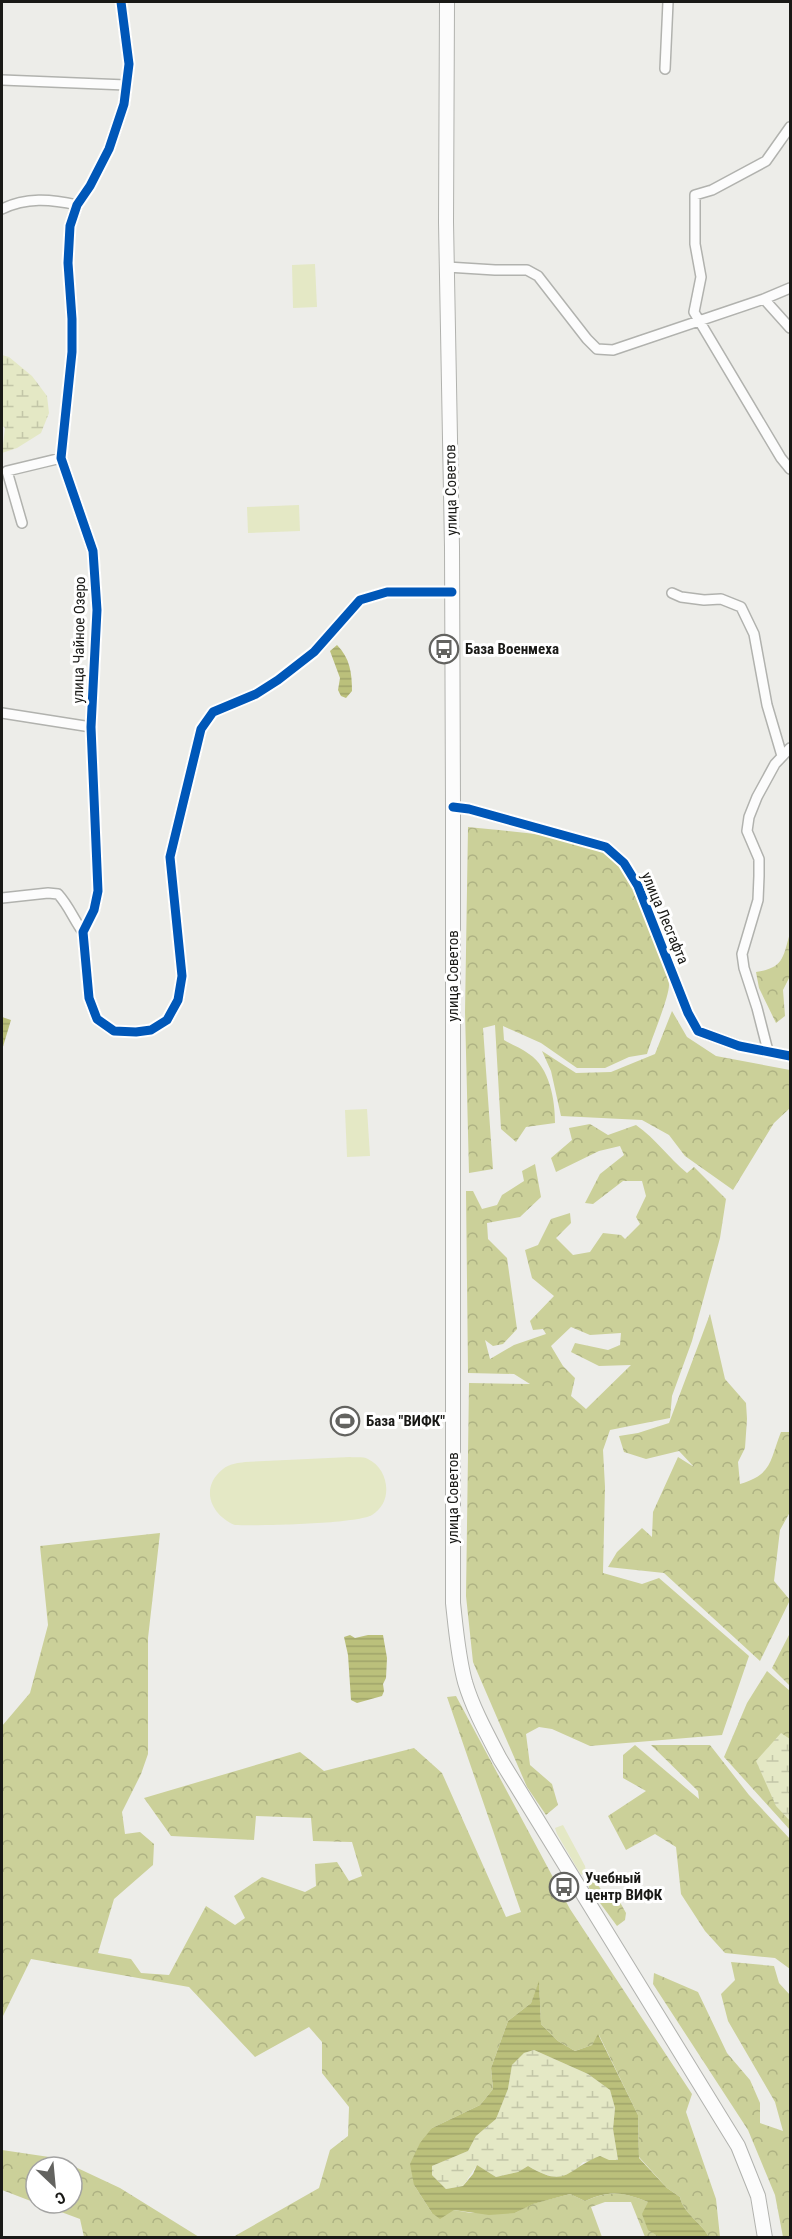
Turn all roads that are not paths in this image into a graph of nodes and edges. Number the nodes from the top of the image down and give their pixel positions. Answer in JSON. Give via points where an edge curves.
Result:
{"nodes":[{"id":1,"x":121,"y":2,"type":"edge"},
{"id":2,"x":447,"y":2,"type":"edge"},
{"id":3,"x":668,"y":2,"type":"edge"},
{"id":4,"x":665,"y":69,"type":"dead end"},
{"id":5,"x":2,"y":80,"type":"edge"},
{"id":6,"x":126,"y":85,"type":"junction"},
{"id":7,"x":790,"y":127,"type":"edge"},
{"id":8,"x":77,"y":205,"type":"junction"},
{"id":9,"x":2,"y":209,"type":"edge"},
{"id":10,"x":447,"y":267,"type":"junction"},
{"id":11,"x":790,"y":288,"type":"edge"},
{"id":12,"x":764,"y":299,"type":"junction"},
{"id":13,"x":698,"y":322,"type":"junction"},
{"id":14,"x":790,"y":328,"type":"edge"},
{"id":15,"x":61,"y":458,"type":"junction"},
{"id":16,"x":790,"y":469,"type":"edge"},
{"id":17,"x":22,"y":523,"type":"dead end"},
{"id":18,"x":452,"y":592,"type":"junction"},
{"id":19,"x":672,"y":593,"type":"dead end"},
{"id":20,"x":2,"y":713,"type":"edge"},
{"id":21,"x":91,"y":727,"type":"junction"},
{"id":22,"x":790,"y":748,"type":"edge"},
{"id":23,"x":782,"y":756,"type":"junction"},
{"id":24,"x":453,"y":807,"type":"junction"},
{"id":25,"x":2,"y":898,"type":"edge"},
{"id":26,"x":83,"y":933,"type":"junction"},
{"id":27,"x":768,"y":1051,"type":"junction"},
{"id":28,"x":790,"y":1056,"type":"edge"},
{"id":29,"x":765,"y":2238,"type":"edge"}],
"edges":[{"from":1,"to":6,"type":"street","name":"улица Чайное Озеро","via":[[129,64]]},
{"from":2,"to":10,"type":"main road","name":"улица Советов"},
{"from":3,"to":4,"type":"street"},
{"from":5,"to":6,"type":"street"},
{"from":6,"to":8,"type":"street","name":"улица Чайное Озеро","via":[[109,149]]},
{"from":7,"to":13,"type":"street","via":[[766,161],[695,195],[694,244],[701,277],[694,312]]},
{"from":8,"to":9,"type":"street","via":[[53,200],[27,201]]},
{"from":8,"to":15,"type":"street","name":"улица Чайное Озеро","via":[[69,226],[72,352]]},
{"from":10,"to":13,"type":"street","via":[[527,270],[538,276],[597,349],[613,350]]},
{"from":10,"to":18,"type":"main road","name":"улица Советов"},
{"from":11,"to":12,"type":"street"},
{"from":12,"to":13,"type":"street"},
{"from":12,"to":14,"type":"street"},
{"from":13,"to":16,"type":"street"},
{"from":15,"to":17,"type":"street","via":[[7,471]]},
{"from":15,"to":21,"type":"street","name":"улица Чайное Озеро","via":[[95,567],[97,610]]},
{"from":18,"to":24,"type":"main road","name":"улица Советов"},
{"from":18,"to":26,"type":"street","via":[[387,592],[360,600],[305,659],[256,694],[213,712],[201,729],[170,857],[182,976],[178,1000],[167,1020],[151,1030],[136,1032],[114,1031],[97,1019],[88,998]]},
{"from":19,"to":23,"type":"street","via":[[704,600],[721,599],[741,607],[754,634],[767,705]]},
{"from":20,"to":21,"type":"street"},
{"from":21,"to":26,"type":"street","name":"улица Чайное Озеро","via":[[98,891]]},
{"from":22,"to":23,"type":"street"},
{"from":23,"to":27,"type":"street","via":[[758,797],[747,831],[759,859],[759,876],[758,900],[742,954]]},
{"from":24,"to":27,"type":"street","name":"улица Лесгафта","via":[[606,847],[624,863],[638,886],[698,1030],[739,1046]]},
{"from":24,"to":29,"type":"main road","name":"улица Советов","via":[[453,1603],[457,1647],[465,1683],[486,1734],[734,2137],[758,2196]]},
{"from":25,"to":26,"type":"street","via":[[58,894]]},
{"from":27,"to":28,"type":"street","name":"улица Лесгафта"}]}
